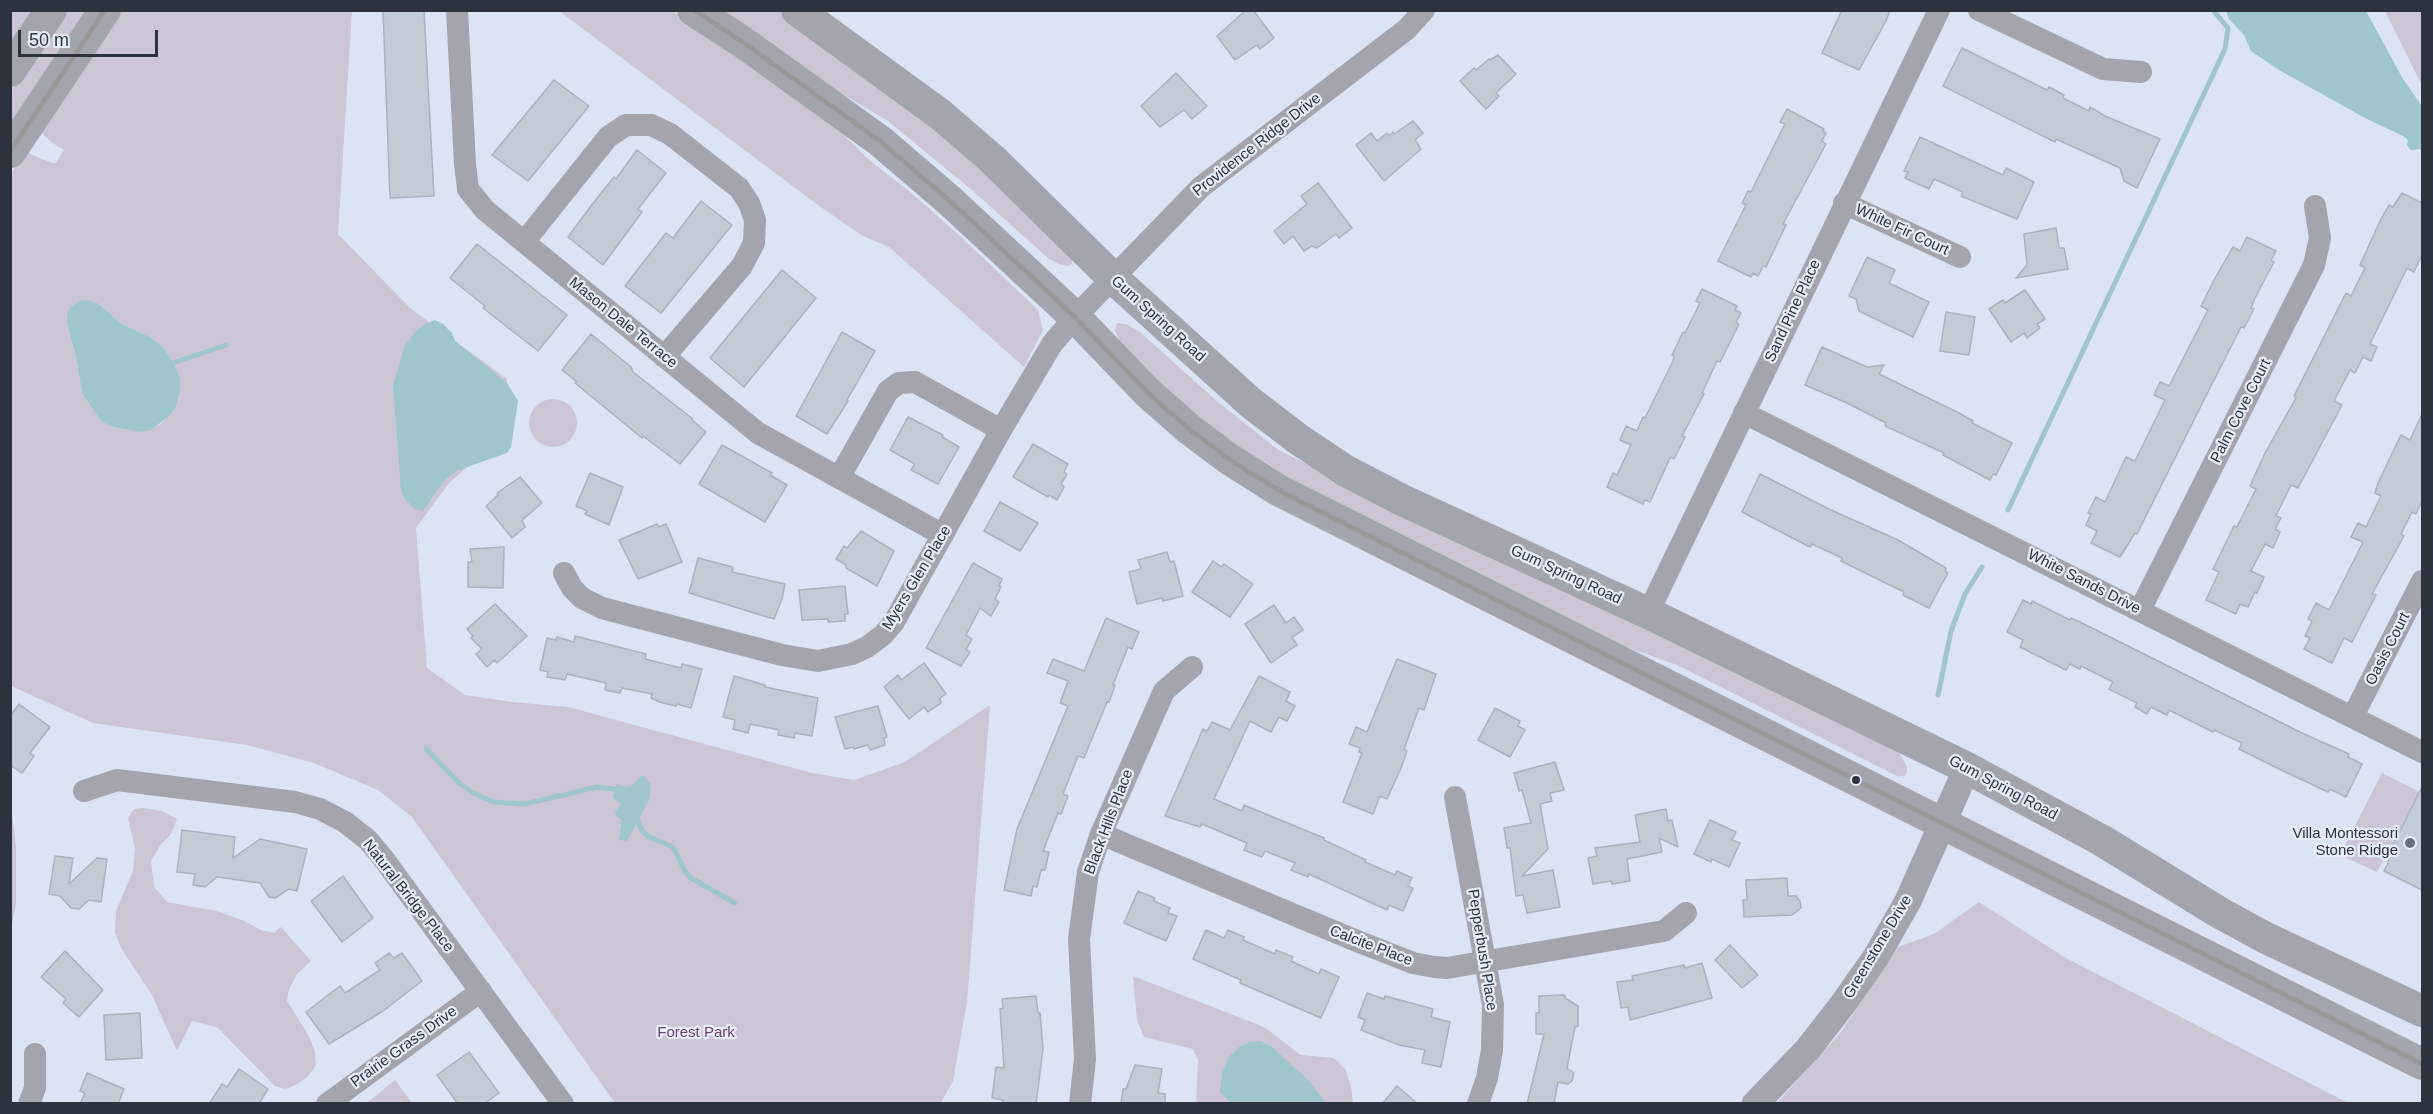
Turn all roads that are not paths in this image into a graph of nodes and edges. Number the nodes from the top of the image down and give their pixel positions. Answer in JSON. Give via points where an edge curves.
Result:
{"nodes":[{"id":1,"x":51,"y":10,"type":"edge"},
{"id":2,"x":105,"y":10,"type":"edge"},
{"id":3,"x":457,"y":10,"type":"edge"},
{"id":4,"x":693,"y":10,"type":"edge"},
{"id":5,"x":797,"y":10,"type":"edge"},
{"id":6,"x":1424,"y":10,"type":"edge"},
{"id":7,"x":1939,"y":10,"type":"edge"},
{"id":8,"x":1979,"y":10,"type":"edge"},
{"id":9,"x":10,"y":71,"type":"edge"},
{"id":10,"x":2141,"y":72,"type":"dead end"},
{"id":11,"x":10,"y":152,"type":"edge"},
{"id":12,"x":1844,"y":202,"type":"junction"},
{"id":13,"x":2315,"y":206,"type":"dead end"},
{"id":14,"x":524,"y":242,"type":"junction"},
{"id":15,"x":1960,"y":257,"type":"dead end"},
{"id":16,"x":1114,"y":279,"type":"junction"},
{"id":17,"x":1075,"y":317,"type":"junction"},
{"id":18,"x":664,"y":357,"type":"junction"},
{"id":19,"x":1744,"y":412,"type":"junction"},
{"id":20,"x":1001,"y":430,"type":"junction"},
{"id":21,"x":839,"y":478,"type":"junction"},
{"id":22,"x":943,"y":535,"type":"junction"},
{"id":23,"x":564,"y":573,"type":"dead end"},
{"id":24,"x":2422,"y":581,"type":"edge"},
{"id":25,"x":2140,"y":610,"type":"junction"},
{"id":26,"x":1648,"y":613,"type":"junction"},
{"id":27,"x":1192,"y":667,"type":"dead end"},
{"id":28,"x":2353,"y":716,"type":"junction"},
{"id":29,"x":2422,"y":752,"type":"edge"},
{"id":30,"x":1967,"y":768,"type":"junction"},
{"id":31,"x":84,"y":791,"type":"dead end"},
{"id":32,"x":1455,"y":797,"type":"dead end"},
{"id":33,"x":1941,"y":824,"type":"junction"},
{"id":34,"x":1101,"y":834,"type":"junction"},
{"id":35,"x":1686,"y":913,"type":"dead end"},
{"id":36,"x":1485,"y":961,"type":"junction"},
{"id":37,"x":481,"y":991,"type":"junction"},
{"id":38,"x":2422,"y":1011,"type":"edge"},
{"id":39,"x":35,"y":1054,"type":"dead end"},
{"id":40,"x":2422,"y":1064,"type":"edge"},
{"id":41,"x":29,"y":1104,"type":"edge"},
{"id":42,"x":327,"y":1104,"type":"edge"},
{"id":43,"x":563,"y":1104,"type":"edge"},
{"id":44,"x":1080,"y":1104,"type":"edge"},
{"id":45,"x":1478,"y":1104,"type":"edge"},
{"id":46,"x":1755,"y":1104,"type":"edge"}],
"edges":[{"from":1,"to":9,"type":"main road"},
{"from":2,"to":11,"type":"main road"},
{"from":3,"to":14,"type":"street","name":"Mason Dale Terrace","via":[[468,189],[485,210]]},
{"from":4,"to":17,"type":"main road","via":[[880,141]]},
{"from":5,"to":16,"type":"main road","name":"Gum Spring Road","via":[[941,115],[992,159]]},
{"from":6,"to":16,"type":"street","name":"Providence Ridge Drive","via":[[1407,29],[1201,187]]},
{"from":7,"to":12,"type":"street","name":"Sand Pine Place"},
{"from":8,"to":10,"type":"street","via":[[2103,69]]},
{"from":12,"to":15,"type":"street","name":"White Fir Court"},
{"from":12,"to":19,"type":"street","name":"Sand Pine Place"},
{"from":13,"to":25,"type":"street","name":"Palm Cove Court","via":[[2320,238],[2314,265]]},
{"from":14,"to":18,"type":"street","name":"Mason Dale Terrace"},
{"from":14,"to":18,"type":"street","via":[[608,137],[626,126],[651,125],[670,134],[739,188],[755,220],[754,243],[742,266]]},
{"from":16,"to":17,"type":"street","name":"Providence Ridge Drive"},
{"from":16,"to":26,"type":"main road","name":"Gum Spring Road","via":[[1251,403],[1346,471]]},
{"from":17,"to":20,"type":"street","name":"Myers Glen Place","via":[[1052,344]]},
{"from":17,"to":33,"type":"main road","via":[[1148,393],[1189,429],[1278,490]]},
{"from":18,"to":21,"type":"street","name":"Mason Dale Terrace","via":[[758,433]]},
{"from":19,"to":25,"type":"street","name":"White Sands Drive"},
{"from":19,"to":26,"type":"street","name":"Sand Pine Place"},
{"from":20,"to":21,"type":"street","via":[[915,382],[899,383],[888,391]]},
{"from":20,"to":22,"type":"street","name":"Myers Glen Place"},
{"from":21,"to":22,"type":"street","name":"Mason Dale Terrace"},
{"from":22,"to":23,"type":"street","name":"Myers Glen Place","via":[[883,635],[852,654],[818,661],[602,608],[582,598]]},
{"from":24,"to":28,"type":"street","name":"Oasis Court"},
{"from":25,"to":28,"type":"street","name":"White Sands Drive"},
{"from":26,"to":30,"type":"main road","name":"Gum Spring Road"},
{"from":27,"to":34,"type":"street","name":"Black Hills Place","via":[[1164,691]]},
{"from":28,"to":29,"type":"street","name":"White Sands Drive"},
{"from":30,"to":33,"type":"street","name":"Greenstone Drive"},
{"from":30,"to":38,"type":"main road","name":"Gum Spring Road","via":[[2101,840],[2266,938]]},
{"from":31,"to":37,"type":"street","name":"Natural Bridge Place","via":[[117,780],[296,802],[320,809],[368,840]]},
{"from":32,"to":36,"type":"street","name":"Pepperbush Place"},
{"from":33,"to":40,"type":"main road"},
{"from":33,"to":46,"type":"street","name":"Greenstone Drive","via":[[1908,901],[1844,1004],[1808,1049]]},
{"from":34,"to":36,"type":"street","name":"Calcite Place","via":[[1413,963],[1447,968]]},
{"from":34,"to":44,"type":"street","name":"Black Hills Place","via":[[1086,879],[1078,939],[1085,1059]]},
{"from":35,"to":36,"type":"street","name":"Calcite Place","via":[[1664,931]]},
{"from":36,"to":45,"type":"street","name":"Pepperbush Place","via":[[1493,1005],[1492,1050]]},
{"from":37,"to":42,"type":"street","name":"Prairie Grass Drive"},
{"from":37,"to":43,"type":"street","name":"Natural Bridge Place"},
{"from":39,"to":41,"type":"street","via":[[35,1088]]}]}
